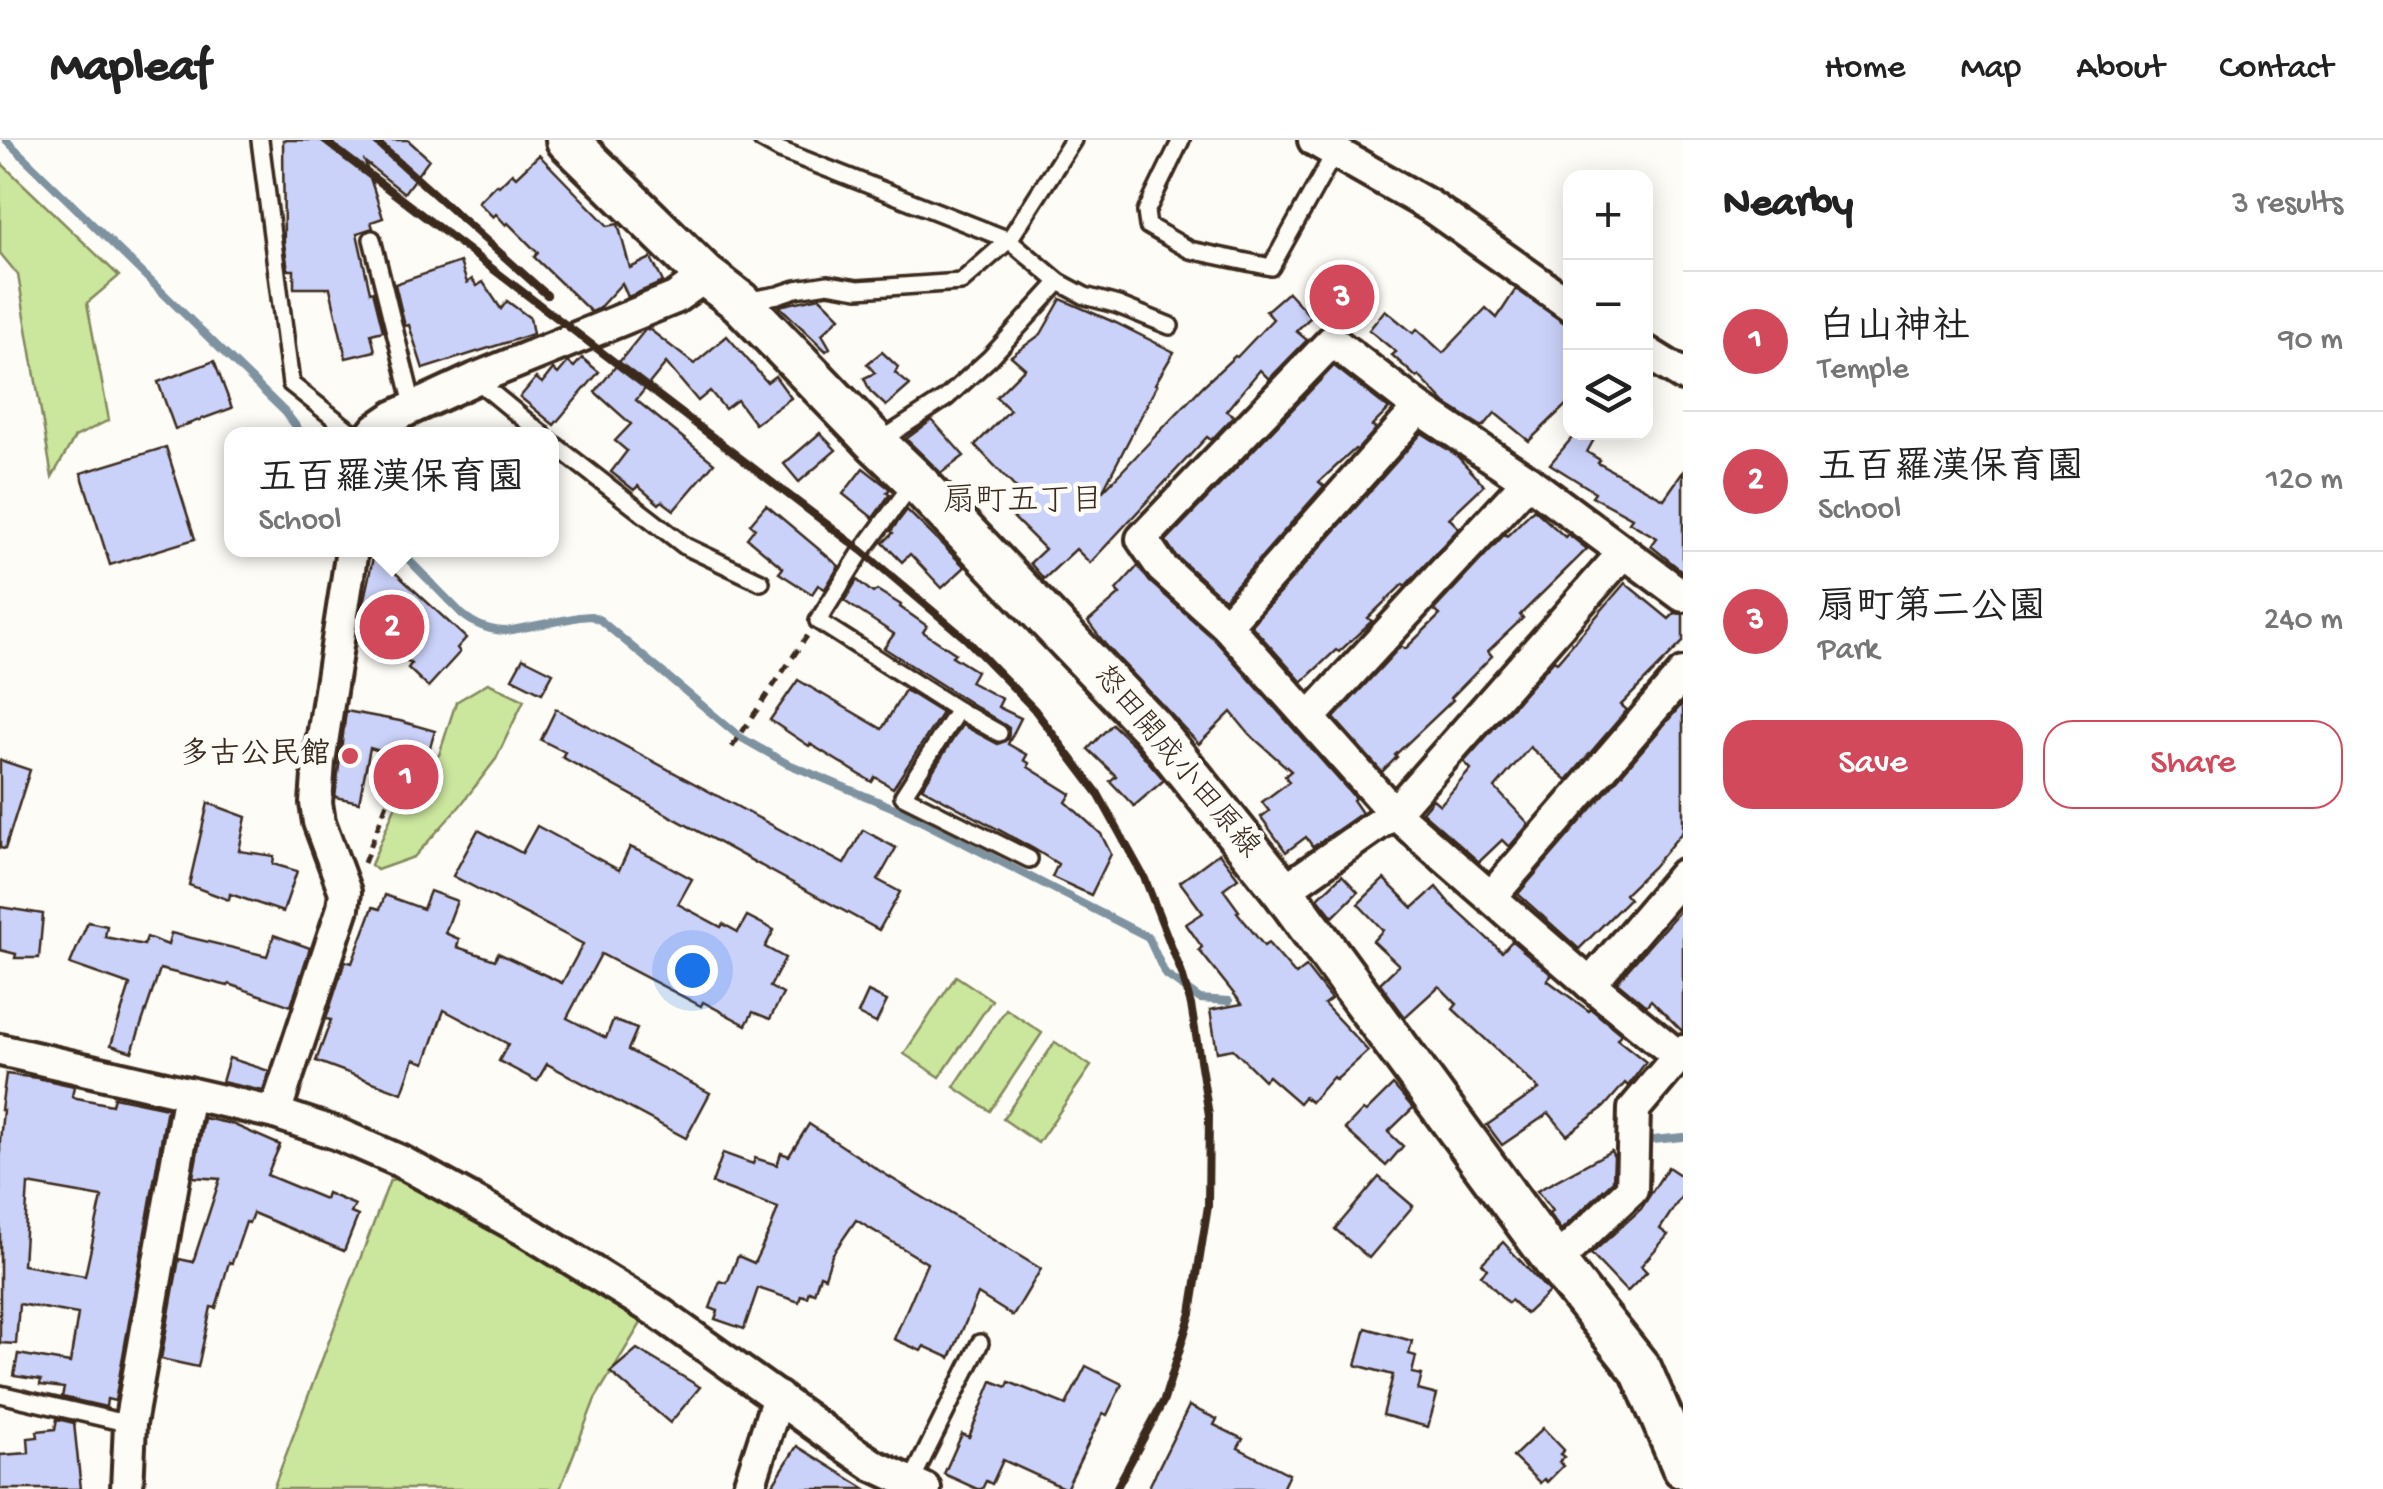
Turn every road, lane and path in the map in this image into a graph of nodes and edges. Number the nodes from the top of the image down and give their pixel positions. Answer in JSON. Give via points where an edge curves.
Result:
{"nodes":[{"id":1,"x":260,"y":140,"type":"edge"},
{"id":2,"x":567,"y":140,"type":"edge"},
{"id":3,"x":762,"y":140,"type":"edge"},
{"id":4,"x":1073,"y":140,"type":"edge"},
{"id":5,"x":1182,"y":140,"type":"edge"},
{"id":6,"x":1324,"y":146,"type":"edge"},
{"id":7,"x":372,"y":239,"type":"dead end"},
{"id":8,"x":1009,"y":240,"type":"junction"},
{"id":9,"x":706,"y":276,"type":"junction"},
{"id":10,"x":1059,"y":282,"type":"junction"},
{"id":11,"x":1563,"y":300,"type":"edge"},
{"id":12,"x":740,"y":302,"type":"junction"},
{"id":13,"x":1170,"y":326,"type":"dead end"},
{"id":14,"x":1653,"y":357,"type":"edge"},
{"id":15,"x":1683,"y":376,"type":"edge"},
{"id":16,"x":475,"y":379,"type":"junction"},
{"id":17,"x":414,"y":408,"type":"junction"},
{"id":18,"x":1420,"y":408,"type":"junction"},
{"id":19,"x":345,"y":427,"type":"edge"},
{"id":20,"x":380,"y":427,"type":"edge"},
{"id":21,"x":533,"y":427,"type":"edge"},
{"id":22,"x":876,"y":444,"type":"junction"},
{"id":23,"x":559,"y":448,"type":"edge"},
{"id":24,"x":915,"y":480,"type":"junction"},
{"id":25,"x":1528,"y":481,"type":"junction"},
{"id":26,"x":1624,"y":552,"type":"junction"},
{"id":27,"x":351,"y":557,"type":"edge"},
{"id":28,"x":762,"y":582,"type":"dead end"},
{"id":29,"x":1683,"y":596,"type":"edge"},
{"id":30,"x":818,"y":620,"type":"junction"},
{"id":31,"x":1226,"y":624,"type":"junction"},
{"id":32,"x":1683,"y":674,"type":"edge"},
{"id":33,"x":958,"y":710,"type":"junction"},
{"id":34,"x":1310,"y":716,"type":"junction"},
{"id":35,"x":999,"y":733,"type":"dead end"},
{"id":36,"x":732,"y":747,"type":"dead end"},
{"id":37,"x":404,"y":759,"type":"dead end"},
{"id":38,"x":1394,"y":814,"type":"junction"},
{"id":39,"x":1030,"y":859,"type":"dead end"},
{"id":40,"x":1683,"y":875,"type":"edge"},
{"id":41,"x":1283,"y":891,"type":"junction"},
{"id":42,"x":344,"y":894,"type":"junction"},
{"id":43,"x":1491,"y":897,"type":"junction"},
{"id":44,"x":1590,"y":984,"type":"junction"},
{"id":45,"x":0,"y":1050,"type":"edge"},
{"id":46,"x":1681,"y":1053,"type":"edge"},
{"id":47,"x":189,"y":1093,"type":"junction"},
{"id":48,"x":275,"y":1113,"type":"junction"},
{"id":49,"x":1555,"y":1262,"type":"junction"},
{"id":50,"x":980,"y":1343,"type":"dead end"},
{"id":51,"x":0,"y":1394,"type":"edge"},
{"id":52,"x":778,"y":1397,"type":"junction"},
{"id":53,"x":130,"y":1424,"type":"junction"},
{"id":54,"x":1683,"y":1467,"type":"edge"},
{"id":55,"x":918,"y":1486,"type":"edge"},
{"id":56,"x":127,"y":1489,"type":"edge"},
{"id":57,"x":748,"y":1489,"type":"edge"}],
"edges":[{"from":1,"to":19,"type":"lane","via":[[291,384]]},
{"from":2,"to":9,"type":"main road","name":"怒田開成小田原線"},
{"from":3,"to":8,"type":"lane"},
{"from":4,"to":8,"type":"lane"},
{"from":5,"to":6,"type":"lane","via":[[1146,212],[1148,226],[1190,250],[1270,267]]},
{"from":6,"to":11,"type":"street","via":[[1430,206]]},
{"from":7,"to":17,"type":"lane"},
{"from":8,"to":10,"type":"lane"},
{"from":8,"to":12,"type":"lane","via":[[961,282],[858,289],[828,284]]},
{"from":9,"to":12,"type":"main road","name":"怒田開成小田原線"},
{"from":9,"to":16,"type":"street","via":[[675,298]]},
{"from":10,"to":13,"type":"lane"},
{"from":10,"to":22,"type":"lane","via":[[946,398]]},
{"from":12,"to":22,"type":"main road","name":"怒田開成小田原線"},
{"from":14,"to":15,"type":"street"},
{"from":16,"to":17,"type":"street"},
{"from":16,"to":21,"type":"lane"},
{"from":17,"to":20,"type":"street"},
{"from":18,"to":25,"type":"street"},
{"from":18,"to":31,"type":"street"},
{"from":18,"to":31,"type":"street","via":[[1332,341],[1142,538],[1162,568]]},
{"from":22,"to":24,"type":"main road","name":"怒田開成小田原線"},
{"from":23,"to":28,"type":"lane","via":[[685,546]]},
{"from":24,"to":30,"type":"lane"},
{"from":24,"to":41,"type":"main road","name":"怒田開成小田原線","via":[[1152,728]]},
{"from":25,"to":26,"type":"street"},
{"from":25,"to":34,"type":"street"},
{"from":26,"to":29,"type":"street"},
{"from":26,"to":38,"type":"street"},
{"from":27,"to":42,"type":"street","via":[[316,804]]},
{"from":30,"to":33,"type":"lane"},
{"from":30,"to":36,"type":"path"},
{"from":31,"to":34,"type":"street"},
{"from":32,"to":43,"type":"street"},
{"from":33,"to":35,"type":"lane"},
{"from":33,"to":39,"type":"lane","via":[[904,796]]},
{"from":34,"to":38,"type":"street"},
{"from":37,"to":42,"type":"path","via":[[355,886]]},
{"from":38,"to":41,"type":"street"},
{"from":38,"to":43,"type":"street"},
{"from":40,"to":44,"type":"street"},
{"from":41,"to":49,"type":"main road","name":"怒田開成小田原線"},
{"from":42,"to":48,"type":"street"},
{"from":43,"to":44,"type":"street"},
{"from":44,"to":46,"type":"street"},
{"from":45,"to":47,"type":"street"},
{"from":46,"to":49,"type":"street","via":[[1634,1109],[1632,1189]]},
{"from":47,"to":48,"type":"street"},
{"from":47,"to":53,"type":"street"},
{"from":48,"to":52,"type":"street","via":[[400,1161],[525,1230]]},
{"from":49,"to":54,"type":"main road","name":"怒田開成小田原線","via":[[1640,1370]]},
{"from":50,"to":55,"type":"lane"},
{"from":51,"to":53,"type":"lane"},
{"from":52,"to":55,"type":"street","via":[[874,1465]]},
{"from":52,"to":57,"type":"street"},
{"from":53,"to":56,"type":"street"}]}
